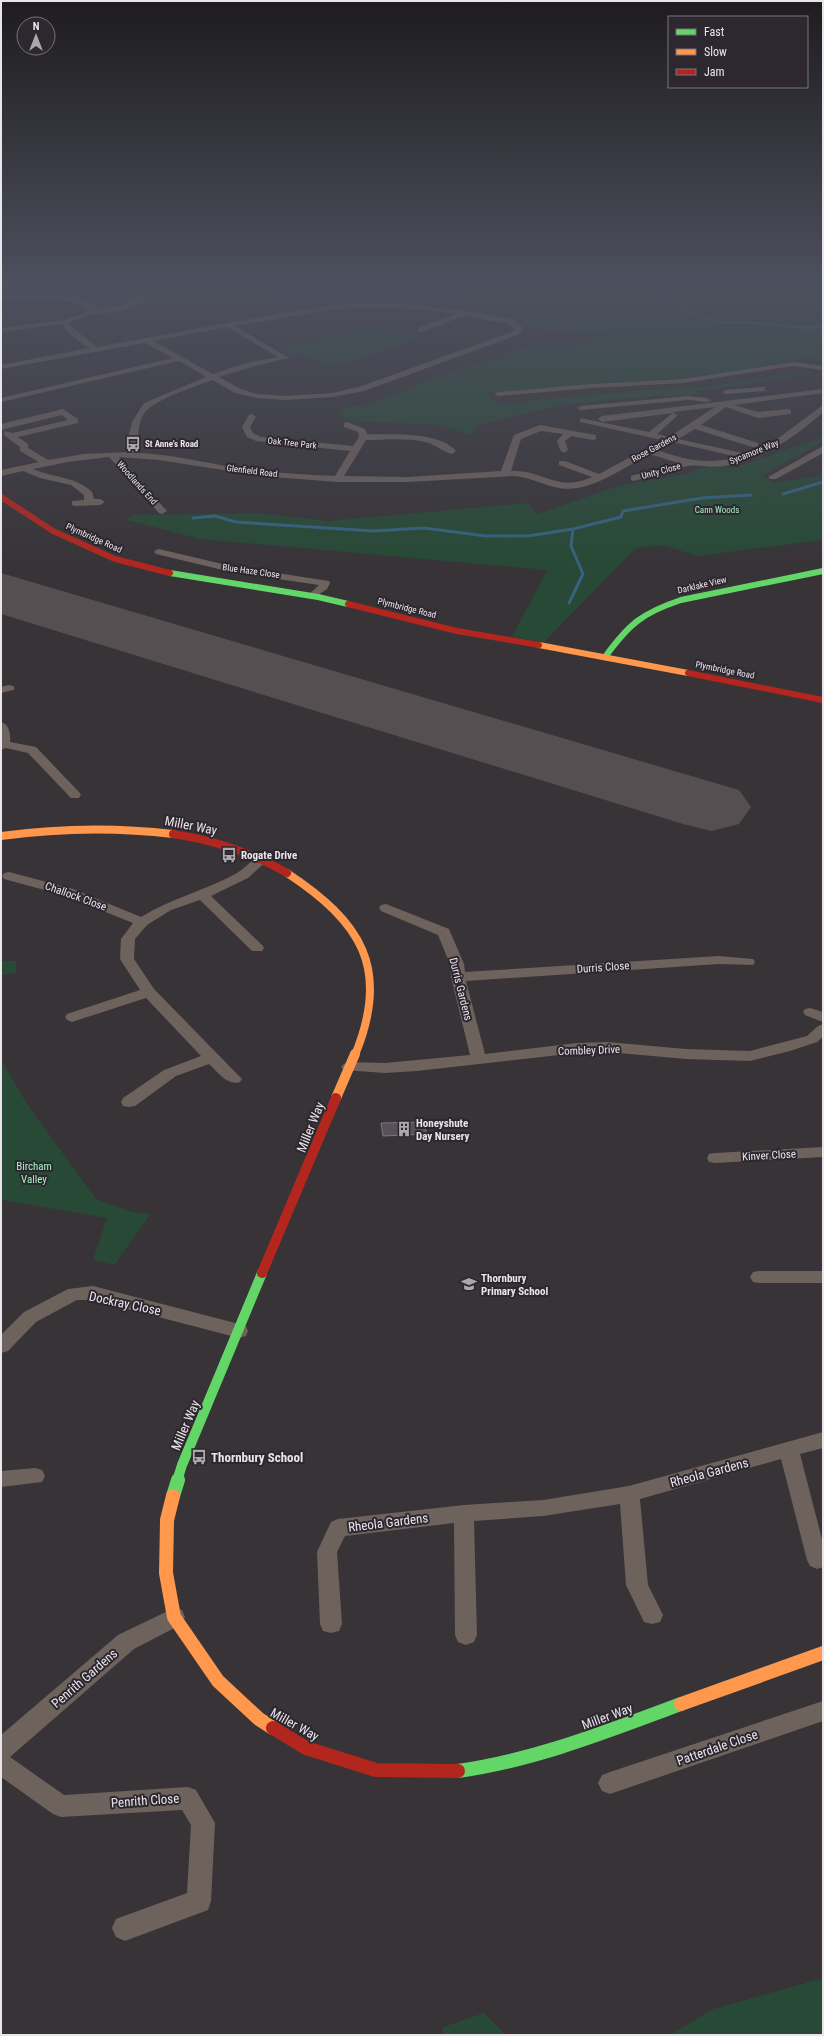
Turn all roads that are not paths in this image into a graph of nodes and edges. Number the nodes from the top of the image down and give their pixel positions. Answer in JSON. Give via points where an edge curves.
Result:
{"nodes":[{"id":1,"x":85,"y":380,"type":"edge"},
{"id":2,"x":206,"y":380,"type":"edge"},
{"id":3,"x":215,"y":380,"type":"edge"},
{"id":4,"x":388,"y":380,"type":"edge"},
{"id":5,"x":689,"y":380,"type":"edge"},
{"id":6,"x":819,"y":384,"type":"edge"},
{"id":7,"x":823,"y":391,"type":"edge"},
{"id":8,"x":726,"y":392,"type":"dead end"},
{"id":9,"x":498,"y":394,"type":"dead end"},
{"id":10,"x":1,"y":400,"type":"edge"},
{"id":11,"x":723,"y":405,"type":"junction"},
{"id":12,"x":823,"y":407,"type":"edge"},
{"id":13,"x":581,"y":408,"type":"dead end"},
{"id":14,"x":788,"y":412,"type":"dead end"},
{"id":15,"x":758,"y":414,"type":"junction"},
{"id":16,"x":673,"y":415,"type":"dead end"},
{"id":17,"x":252,"y":417,"type":"dead end"},
{"id":18,"x":602,"y":418,"type":"dead end"},
{"id":19,"x":583,"y":420,"type":"dead end"},
{"id":20,"x":769,"y":422,"type":"dead end"},
{"id":21,"x":347,"y":425,"type":"dead end"},
{"id":22,"x":694,"y":426,"type":"junction"},
{"id":23,"x":1,"y":428,"type":"edge"},
{"id":24,"x":568,"y":434,"type":"junction"},
{"id":25,"x":652,"y":434,"type":"junction"},
{"id":26,"x":12,"y":436,"type":"junction"},
{"id":27,"x":363,"y":437,"type":"junction"},
{"id":28,"x":593,"y":437,"type":"dead end"},
{"id":29,"x":673,"y":439,"type":"junction"},
{"id":30,"x":755,"y":445,"type":"dead end"},
{"id":31,"x":356,"y":449,"type":"junction"},
{"id":32,"x":823,"y":449,"type":"edge"},
{"id":33,"x":564,"y":450,"type":"dead end"},
{"id":34,"x":452,"y":451,"type":"dead end"},
{"id":35,"x":650,"y":451,"type":"junction"},
{"id":36,"x":134,"y":454,"type":"junction"},
{"id":37,"x":112,"y":456,"type":"junction"},
{"id":38,"x":745,"y":456,"type":"junction"},
{"id":39,"x":45,"y":462,"type":"junction"},
{"id":40,"x":562,"y":463,"type":"dead end"},
{"id":41,"x":689,"y":463,"type":"junction"},
{"id":42,"x":25,"y":468,"type":"junction"},
{"id":43,"x":1,"y":473,"type":"edge"},
{"id":44,"x":505,"y":474,"type":"junction"},
{"id":45,"x":600,"y":477,"type":"junction"},
{"id":46,"x":773,"y":477,"type":"dead end"},
{"id":47,"x":634,"y":478,"type":"dead end"},
{"id":48,"x":338,"y":479,"type":"junction"},
{"id":49,"x":581,"y":485,"type":"joint"},
{"id":50,"x":1,"y":497,"type":"edge"},
{"id":51,"x":88,"y":502,"type":"junction"},
{"id":52,"x":100,"y":502,"type":"dead end"},
{"id":53,"x":75,"y":503,"type":"dead end"},
{"id":54,"x":162,"y":511,"type":"dead end"},
{"id":55,"x":159,"y":552,"type":"dead end"},
{"id":56,"x":823,"y":571,"type":"edge"},
{"id":57,"x":312,"y":596,"type":"junction"},
{"id":58,"x":605,"y":657,"type":"junction"},
{"id":59,"x":823,"y":700,"type":"edge"},
{"id":60,"x":1,"y":726,"type":"edge"},
{"id":61,"x":3,"y":745,"type":"edge"},
{"id":62,"x":75,"y":795,"type":"dead end"},
{"id":63,"x":1,"y":836,"type":"edge"},
{"id":64,"x":262,"y":859,"type":"junction"},
{"id":65,"x":9,"y":876,"type":"dead end"},
{"id":66,"x":202,"y":896,"type":"junction"},
{"id":67,"x":386,"y":908,"type":"dead end"},
{"id":68,"x":142,"y":922,"type":"junction"},
{"id":69,"x":257,"y":948,"type":"dead end"},
{"id":70,"x":740,"y":965,"type":"dead end"},
{"id":71,"x":458,"y":977,"type":"junction"},
{"id":72,"x":149,"y":992,"type":"junction"},
{"id":73,"x":72,"y":1016,"type":"dead end"},
{"id":74,"x":823,"y":1030,"type":"edge"},
{"id":75,"x":212,"y":1058,"type":"junction"},
{"id":76,"x":478,"y":1060,"type":"junction"},
{"id":77,"x":349,"y":1067,"type":"junction"},
{"id":78,"x":234,"y":1079,"type":"dead end"},
{"id":79,"x":128,"y":1102,"type":"dead end"},
{"id":80,"x":823,"y":1152,"type":"edge"},
{"id":81,"x":715,"y":1158,"type":"dead end"},
{"id":82,"x":759,"y":1277,"type":"dead end"},
{"id":83,"x":823,"y":1277,"type":"edge"},
{"id":84,"x":239,"y":1331,"type":"junction"},
{"id":85,"x":1,"y":1346,"type":"edge"},
{"id":86,"x":823,"y":1440,"type":"edge"},
{"id":87,"x":789,"y":1450,"type":"junction"},
{"id":88,"x":35,"y":1476,"type":"dead end"},
{"id":89,"x":1,"y":1479,"type":"edge"},
{"id":90,"x":629,"y":1494,"type":"junction"},
{"id":91,"x":464,"y":1513,"type":"junction"},
{"id":92,"x":817,"y":1560,"type":"dead end"},
{"id":93,"x":652,"y":1615,"type":"dead end"},
{"id":94,"x":174,"y":1616,"type":"junction"},
{"id":95,"x":331,"y":1624,"type":"dead end"},
{"id":96,"x":466,"y":1635,"type":"dead end"},
{"id":97,"x":823,"y":1653,"type":"edge"},
{"id":98,"x":823,"y":1711,"type":"edge"},
{"id":99,"x":1,"y":1750,"type":"edge"},
{"id":100,"x":1,"y":1764,"type":"edge"},
{"id":101,"x":610,"y":1783,"type":"dead end"},
{"id":102,"x":125,"y":1928,"type":"dead end"}],
"edges":[{"from":1,"to":10,"type":"street"},
{"from":2,"to":36,"type":"street","via":[[147,405],[138,414]]},
{"from":3,"to":4,"type":"street","via":[[238,391],[257,396],[285,398],[361,390]]},
{"from":5,"to":9,"type":"street"},
{"from":6,"to":7,"type":"street"},
{"from":6,"to":8,"type":"street"},
{"from":7,"to":11,"type":"street"},
{"from":11,"to":13,"type":"street","via":[[688,398]]},
{"from":11,"to":15,"type":"street"},
{"from":11,"to":18,"type":"street"},
{"from":11,"to":22,"type":"street","name":"Rose Gardens"},
{"from":12,"to":38,"type":"street","name":"Sycamore Way","via":[[781,441]]},
{"from":14,"to":15,"type":"street"},
{"from":15,"to":20,"type":"street"},
{"from":16,"to":25,"type":"street"},
{"from":17,"to":31,"type":"street","name":"Oak Tree Park","via":[[246,427],[250,435],[259,439]]},
{"from":19,"to":25,"type":"street"},
{"from":21,"to":27,"type":"street","via":[[362,431]]},
{"from":22,"to":29,"type":"street","name":"Rose Gardens"},
{"from":22,"to":30,"type":"street"},
{"from":23,"to":26,"type":"street"},
{"from":23,"to":26,"type":"street","via":[[62,412],[75,421]]},
{"from":24,"to":28,"type":"street"},
{"from":24,"to":33,"type":"street","via":[[561,440]]},
{"from":24,"to":44,"type":"street","via":[[540,428],[517,437]]},
{"from":25,"to":29,"type":"street"},
{"from":26,"to":39,"type":"street","via":[[25,446],[23,449]]},
{"from":27,"to":31,"type":"street"},
{"from":27,"to":34,"type":"street","via":[[428,439]]},
{"from":29,"to":35,"type":"street","name":"Rose Gardens"},
{"from":29,"to":38,"type":"street"},
{"from":31,"to":48,"type":"street"},
{"from":32,"to":46,"type":"street"},
{"from":35,"to":41,"type":"street","name":"Sycamore Way"},
{"from":35,"to":45,"type":"street","name":"Rose Gardens"},
{"from":36,"to":37,"type":"street","name":"Glenfield Road"},
{"from":36,"to":48,"type":"street","name":"Glenfield Road","via":[[250,472]]},
{"from":37,"to":39,"type":"street","name":"Glenfield Road"},
{"from":37,"to":54,"type":"street","name":"Woodlands End"},
{"from":38,"to":41,"type":"street","name":"Sycamore Way","via":[[724,464]]},
{"from":39,"to":42,"type":"street","name":"Glenfield Road"},
{"from":40,"to":45,"type":"street"},
{"from":41,"to":47,"type":"street","name":"Unity Close"},
{"from":42,"to":43,"type":"street","name":"Glenfield Road"},
{"from":42,"to":51,"type":"street","via":[[46,477],[69,480],[82,485],[89,494]]},
{"from":44,"to":48,"type":"street","name":"Glenfield Road","via":[[406,481]]},
{"from":44,"to":49,"type":"street","name":"Glenfield Road","via":[[528,473],[553,485]]},
{"from":45,"to":49,"type":"street","name":"Rose Gardens"},
{"from":50,"to":57,"type":"street","name":"Plymbridge Road","via":[[54,531],[115,559],[161,572]]},
{"from":51,"to":52,"type":"street"},
{"from":51,"to":53,"type":"street"},
{"from":55,"to":57,"type":"street","name":"Blue Haze Close","via":[[198,563],[325,583]]},
{"from":56,"to":58,"type":"street","name":"Darklake View","via":[[666,605],[640,617]]},
{"from":57,"to":58,"type":"street","name":"Plymbridge Road","via":[[457,631]]},
{"from":58,"to":59,"type":"street","name":"Plymbridge Road"},
{"from":60,"to":61,"type":"street","via":[[5,736]]},
{"from":61,"to":62,"type":"street","via":[[32,750],[60,786]]},
{"from":63,"to":64,"type":"street","name":"Miller Way","via":[[66,829],[135,829],[196,838]]},
{"from":64,"to":66,"type":"street","via":[[243,875]]},
{"from":64,"to":77,"type":"street","name":"Miller Way","via":[[302,881],[333,906],[358,939],[367,960],[372,1005]]},
{"from":65,"to":68,"type":"street","name":"Challock Close","via":[[68,892]]},
{"from":66,"to":68,"type":"street","via":[[166,907]]},
{"from":66,"to":69,"type":"street"},
{"from":67,"to":71,"type":"street","name":"Durris Gardens","via":[[444,932],[457,964]]},
{"from":68,"to":72,"type":"street","via":[[128,939],[127,959]]},
{"from":70,"to":71,"type":"street","name":"Durris Close","via":[[719,960]]},
{"from":71,"to":76,"type":"street","name":"Durris Gardens"},
{"from":72,"to":73,"type":"street"},
{"from":72,"to":75,"type":"street"},
{"from":74,"to":76,"type":"street","name":"Combley Drive","via":[[812,1039],[750,1056],[686,1054],[607,1047],[577,1048]]},
{"from":75,"to":78,"type":"street"},
{"from":75,"to":79,"type":"street","via":[[170,1073]]},
{"from":76,"to":77,"type":"street","name":"Combley Drive","via":[[385,1068]]},
{"from":77,"to":84,"type":"street","name":"Miller Way"},
{"from":80,"to":81,"type":"street","name":"Kinver Close"},
{"from":82,"to":83,"type":"street"},
{"from":84,"to":85,"type":"street","name":"Dockray Close","via":[[93,1293],[74,1294],[30,1317]]},
{"from":84,"to":94,"type":"street","name":"Miller Way","via":[[182,1465],[167,1520],[166,1572]]},
{"from":86,"to":87,"type":"street","name":"Rheola Gardens"},
{"from":87,"to":90,"type":"street","name":"Rheola Gardens"},
{"from":87,"to":92,"type":"street"},
{"from":88,"to":89,"type":"street"},
{"from":90,"to":91,"type":"street","name":"Rheola Gardens","via":[[543,1508]]},
{"from":90,"to":93,"type":"street","via":[[637,1585]]},
{"from":91,"to":95,"type":"street","name":"Rheola Gardens","via":[[338,1528],[327,1552]]},
{"from":91,"to":96,"type":"street"},
{"from":94,"to":97,"type":"street","name":"Miller Way","via":[[218,1681],[259,1719],[306,1748],[376,1770],[458,1771],[486,1768],[531,1757]]},
{"from":94,"to":99,"type":"street","name":"Penrith Gardens","via":[[126,1642]]},
{"from":98,"to":101,"type":"street","name":"Patterdale Close"},
{"from":100,"to":102,"type":"street","name":"Penrith Close","via":[[61,1806],[188,1798],[203,1823],[199,1901]]}]}
